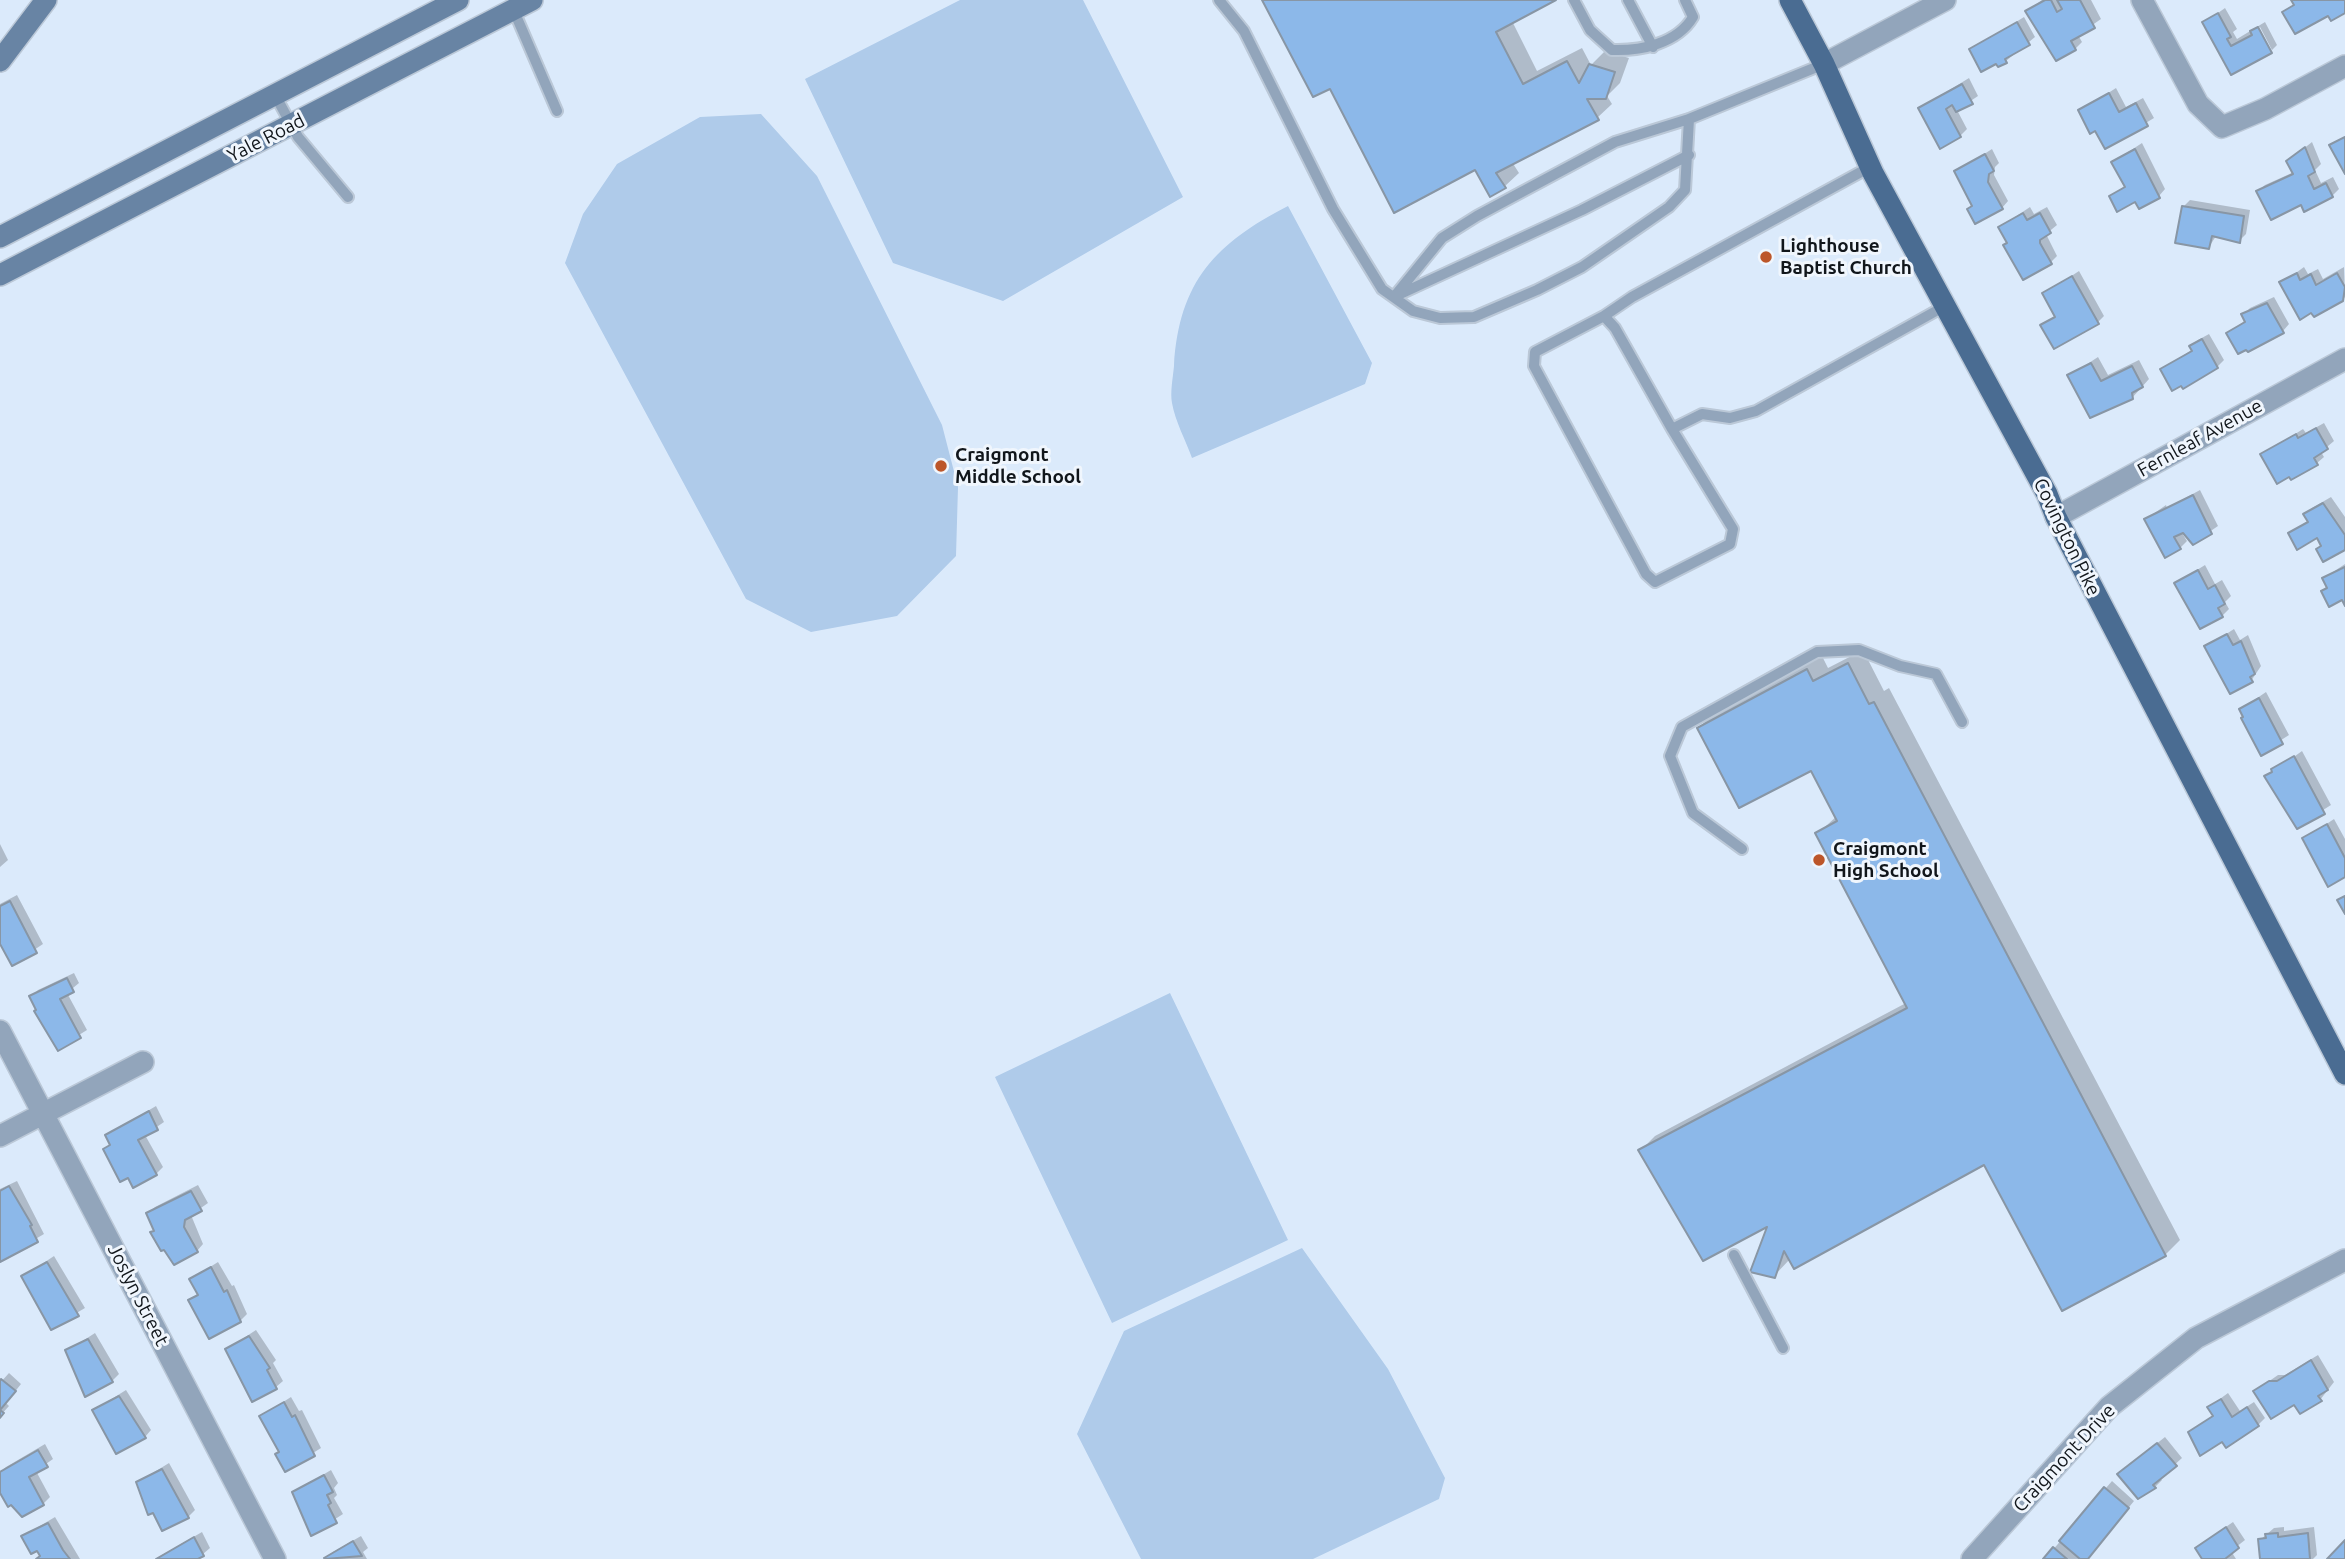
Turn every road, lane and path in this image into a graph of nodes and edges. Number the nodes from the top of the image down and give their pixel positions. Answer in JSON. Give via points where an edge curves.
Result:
{"nodes":[{"id":1,"x":46,"y":0,"type":"edge"},
{"id":2,"x":458,"y":0,"type":"edge"},
{"id":3,"x":1219,"y":0,"type":"edge"},
{"id":4,"x":1574,"y":0,"type":"edge"},
{"id":5,"x":1628,"y":0,"type":"edge"},
{"id":6,"x":1685,"y":0,"type":"edge"},
{"id":7,"x":1790,"y":0,"type":"edge"},
{"id":8,"x":1945,"y":0,"type":"edge"},
{"id":9,"x":2142,"y":0,"type":"edge"},
{"id":10,"x":523,"y":6,"type":"edge"},
{"id":11,"x":1653,"y":47,"type":"junction"},
{"id":12,"x":0,"y":61,"type":"edge"},
{"id":13,"x":1824,"y":64,"type":"junction"},
{"id":14,"x":2345,"y":66,"type":"edge"},
{"id":15,"x":275,"y":95,"type":"junction"},
{"id":16,"x":557,"y":111,"type":"dead end"},
{"id":17,"x":1689,"y":119,"type":"junction"},
{"id":18,"x":290,"y":126,"type":"junction"},
{"id":19,"x":1689,"y":155,"type":"junction"},
{"id":20,"x":1870,"y":167,"type":"junction"},
{"id":21,"x":348,"y":197,"type":"dead end"},
{"id":22,"x":0,"y":237,"type":"edge"},
{"id":23,"x":0,"y":275,"type":"edge"},
{"id":24,"x":1394,"y":297,"type":"junction"},
{"id":25,"x":1945,"y":306,"type":"junction"},
{"id":26,"x":1604,"y":316,"type":"junction"},
{"id":27,"x":2343,"y":367,"type":"edge"},
{"id":28,"x":1672,"y":429,"type":"junction"},
{"id":29,"x":2056,"y":517,"type":"junction"},
{"id":30,"x":1962,"y":722,"type":"dead end"},
{"id":31,"x":1742,"y":849,"type":"dead end"},
{"id":32,"x":0,"y":1031,"type":"edge"},
{"id":33,"x":143,"y":1062,"type":"dead end"},
{"id":34,"x":2345,"y":1074,"type":"edge"},
{"id":35,"x":44,"y":1113,"type":"junction"},
{"id":36,"x":0,"y":1136,"type":"edge"},
{"id":37,"x":1734,"y":1255,"type":"dead end"},
{"id":38,"x":2345,"y":1260,"type":"edge"},
{"id":39,"x":1783,"y":1348,"type":"dead end"},
{"id":40,"x":275,"y":1559,"type":"edge"},
{"id":41,"x":1972,"y":1559,"type":"edge"}],
"edges":[{"from":1,"to":12,"type":"main road"},
{"from":2,"to":15,"type":"main road","name":"Yale Road"},
{"from":3,"to":24,"type":"lane","via":[[1244,31],[1359,256],[1382,289]]},
{"from":4,"to":11,"type":"lane","via":[[1590,30],[1612,50]]},
{"from":5,"to":11,"type":"lane"},
{"from":6,"to":11,"type":"lane","via":[[1692,17],[1688,26]]},
{"from":7,"to":13,"type":"main road","name":"Covington Pike"},
{"from":8,"to":13,"type":"street"},
{"from":9,"to":14,"type":"street","via":[[2198,104],[2222,127]]},
{"from":10,"to":16,"type":"lane"},
{"from":10,"to":18,"type":"main road","name":"Yale Road"},
{"from":13,"to":17,"type":"lane"},
{"from":13,"to":20,"type":"main road","name":"Covington Pike"},
{"from":15,"to":18,"type":"lane"},
{"from":15,"to":22,"type":"main road","name":"Yale Road"},
{"from":17,"to":19,"type":"lane"},
{"from":17,"to":24,"type":"lane","via":[[1615,142],[1477,216],[1442,238]]},
{"from":18,"to":21,"type":"lane"},
{"from":18,"to":23,"type":"main road","name":"Yale Road"},
{"from":19,"to":24,"type":"lane"},
{"from":19,"to":24,"type":"lane","via":[[1685,190],[1669,207],[1582,267],[1537,290],[1474,317],[1440,318],[1413,311]]},
{"from":20,"to":25,"type":"main road","name":"Covington Pike"},
{"from":20,"to":26,"type":"lane"},
{"from":25,"to":28,"type":"lane","via":[[1756,411],[1730,418],[1702,414]]},
{"from":25,"to":29,"type":"main road","name":"Covington Pike"},
{"from":26,"to":28,"type":"lane"},
{"from":26,"to":28,"type":"lane","via":[[1535,352],[1534,366],[1646,574],[1655,582],[1730,544],[1733,529]]},
{"from":27,"to":29,"type":"street","name":"Fernleaf Avenue"},
{"from":29,"to":34,"type":"main road","name":"Covington Pike"},
{"from":30,"to":31,"type":"lane","via":[[1936,674],[1859,650],[1817,652],[1682,727],[1670,756],[1693,813]]},
{"from":32,"to":35,"type":"street","name":"Joslyn Street"},
{"from":33,"to":35,"type":"street"},
{"from":35,"to":36,"type":"street"},
{"from":35,"to":40,"type":"street","name":"Joslyn Street"},
{"from":37,"to":39,"type":"lane"},
{"from":38,"to":41,"type":"street","name":"Craigmont Drive","via":[[2196,1338],[2109,1407]]}]}
